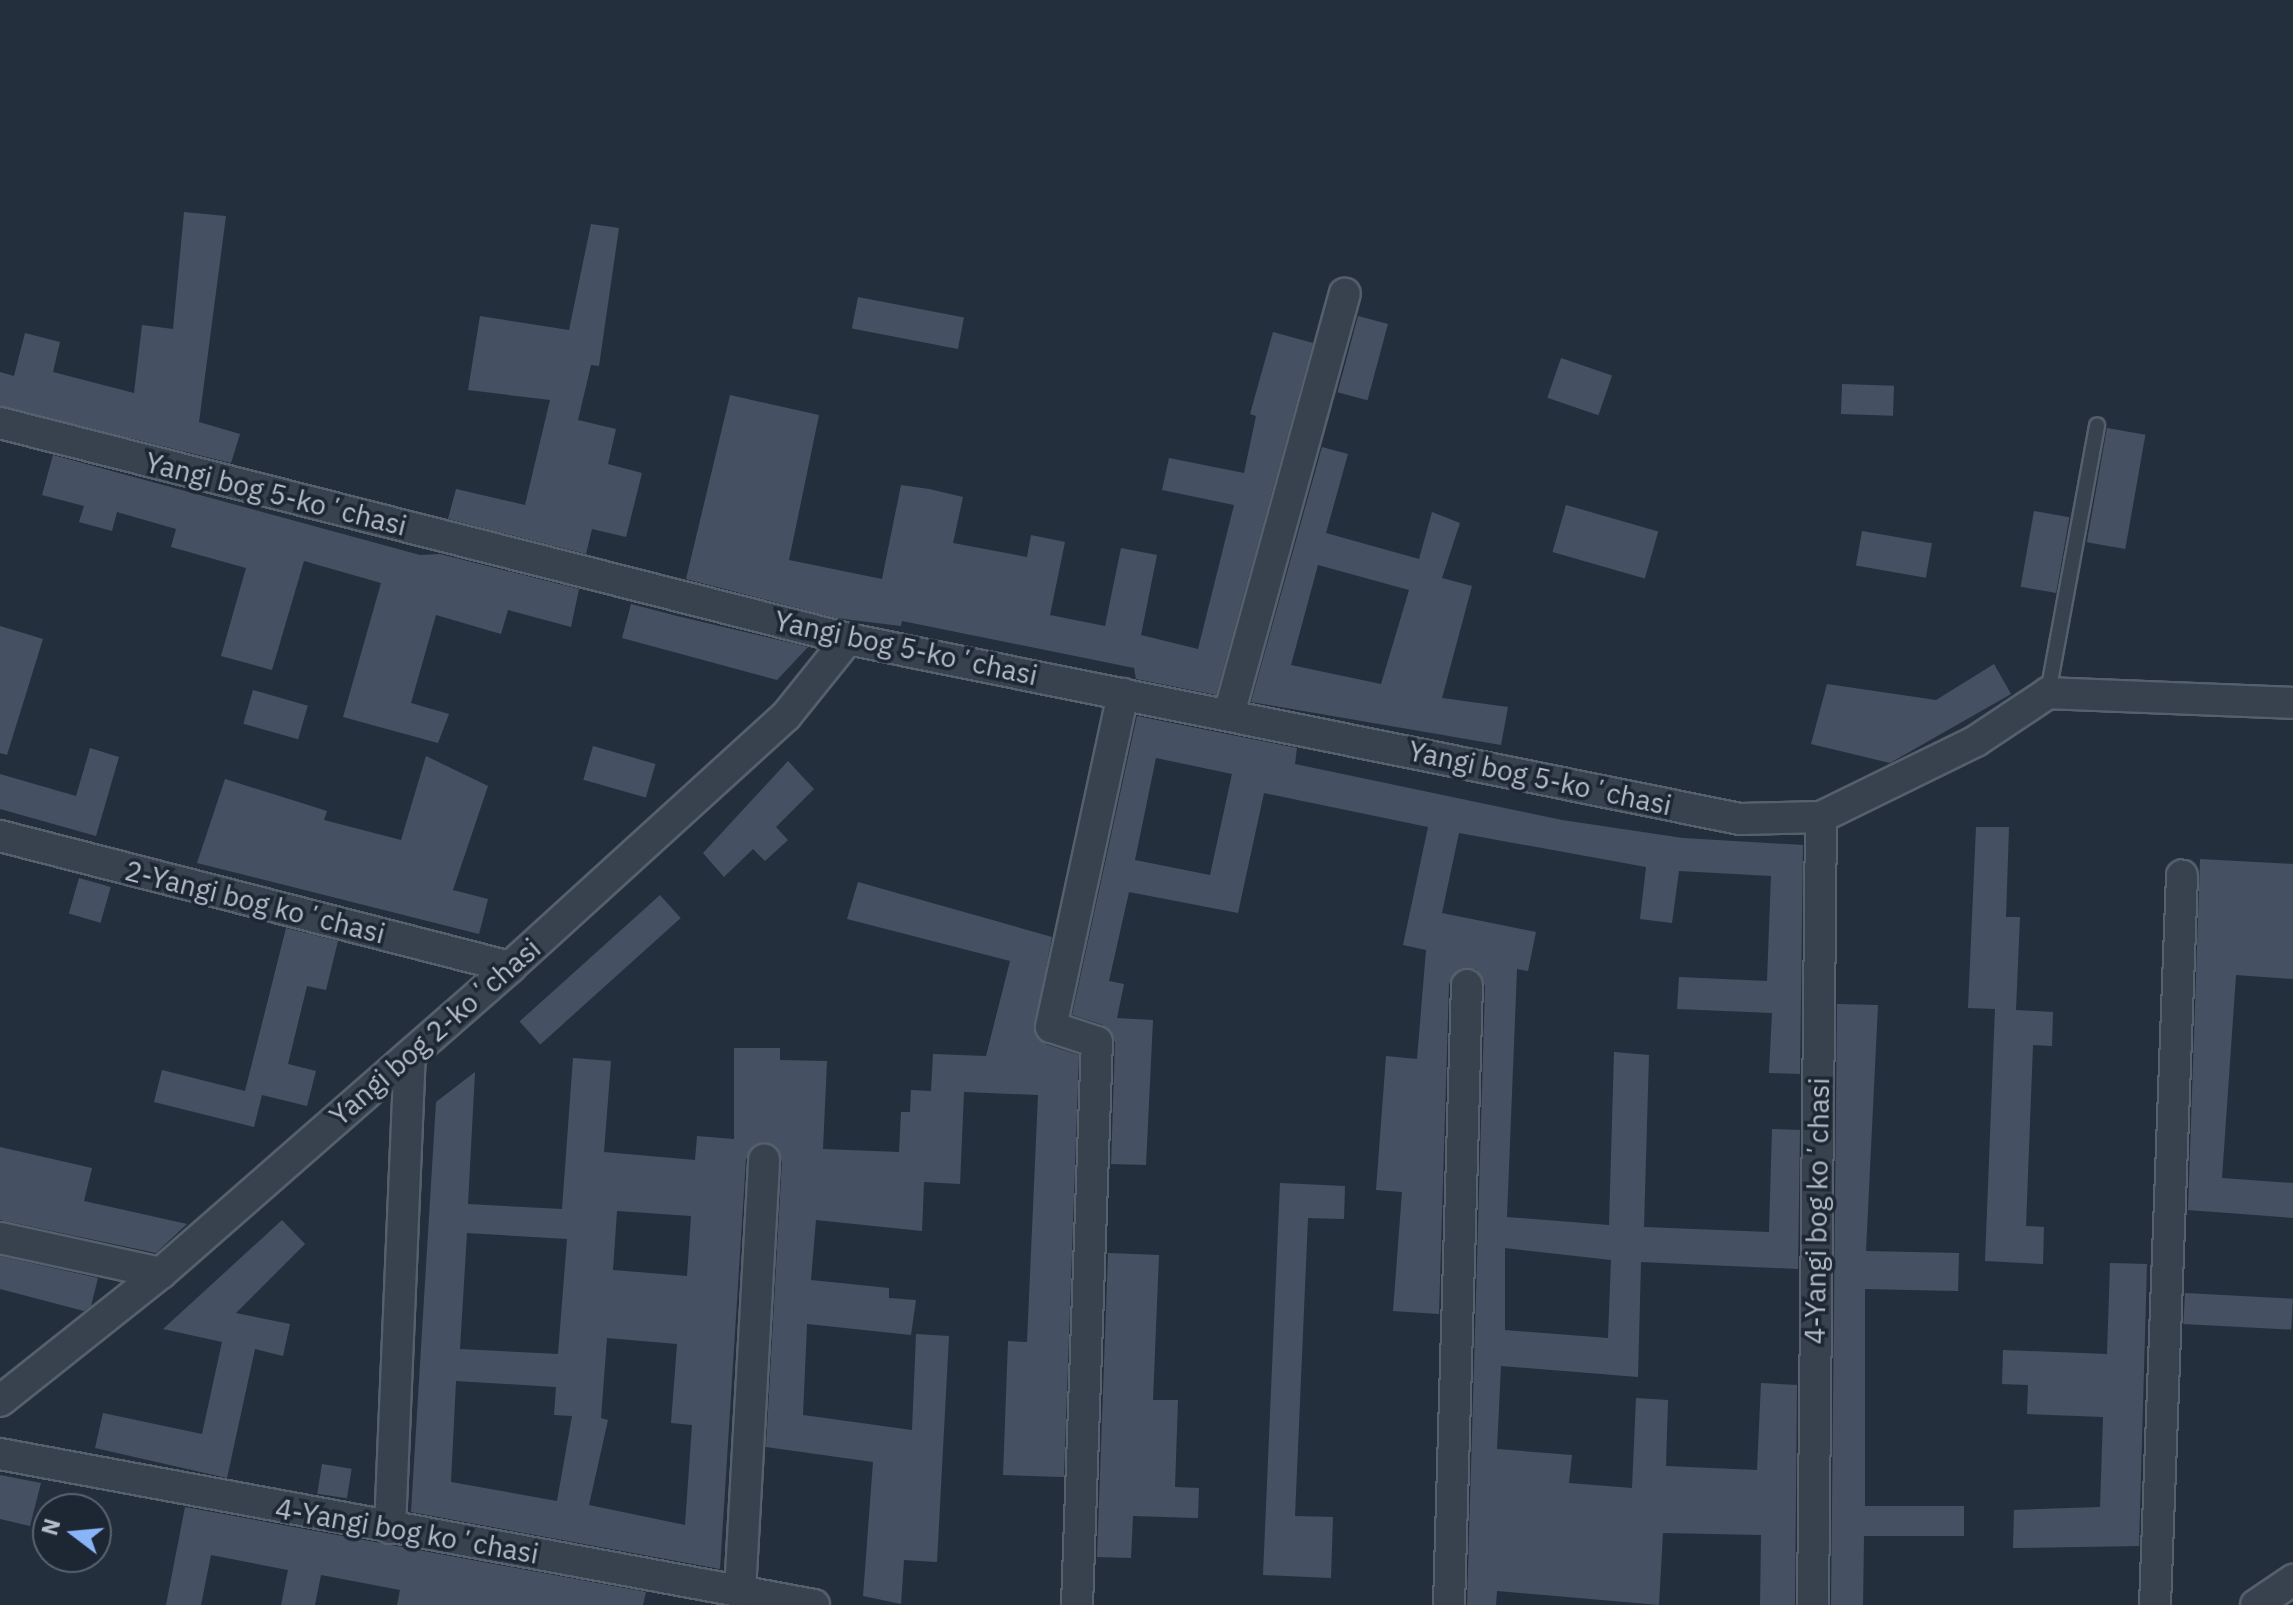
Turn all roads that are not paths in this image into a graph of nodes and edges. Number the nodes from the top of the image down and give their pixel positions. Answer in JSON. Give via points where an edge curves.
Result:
{"nodes":[{"id":1,"x":1345,"y":294,"type":"dead end"},
{"id":2,"x":0,"y":423,"type":"edge"},
{"id":3,"x":2097,"y":425,"type":"dead end"},
{"id":4,"x":848,"y":639,"type":"junction"},
{"id":5,"x":2048,"y":693,"type":"junction"},
{"id":6,"x":1123,"y":694,"type":"junction"},
{"id":7,"x":2293,"y":703,"type":"edge"},
{"id":8,"x":1229,"y":714,"type":"junction"},
{"id":9,"x":1821,"y":817,"type":"junction"},
{"id":10,"x":0,"y":836,"type":"edge"},
{"id":11,"x":2182,"y":875,"type":"dead end"},
{"id":12,"x":510,"y":967,"type":"junction"},
{"id":13,"x":1467,"y":985,"type":"dead end"},
{"id":14,"x":410,"y":1055,"type":"junction"},
{"id":15,"x":764,"y":1160,"type":"dead end"},
{"id":16,"x":0,"y":1238,"type":"edge"},
{"id":17,"x":161,"y":1273,"type":"junction"},
{"id":18,"x":0,"y":1401,"type":"edge"},
{"id":19,"x":0,"y":1454,"type":"edge"},
{"id":20,"x":390,"y":1528,"type":"junction"},
{"id":21,"x":2293,"y":1580,"type":"edge"},
{"id":22,"x":740,"y":1592,"type":"junction"},
{"id":23,"x":814,"y":1605,"type":"edge"},
{"id":24,"x":1077,"y":1605,"type":"edge"},
{"id":25,"x":1449,"y":1605,"type":"edge"},
{"id":26,"x":1813,"y":1605,"type":"edge"},
{"id":27,"x":2155,"y":1605,"type":"edge"},
{"id":28,"x":2256,"y":1605,"type":"edge"}],
"edges":[{"from":1,"to":8,"type":"street"},
{"from":2,"to":4,"type":"street","name":"Yangi bog 5-koʼchasi"},
{"from":3,"to":5,"type":"lane"},
{"from":4,"to":6,"type":"street","name":"Yangi bog 5-koʼchasi"},
{"from":4,"to":12,"type":"street","name":"Yangi bog 2-koʼchasi","via":[[786,716]]},
{"from":5,"to":7,"type":"street"},
{"from":5,"to":9,"type":"street","via":[[1976,741]]},
{"from":6,"to":8,"type":"street","name":"Yangi bog 5-koʼchasi"},
{"from":6,"to":24,"type":"street","via":[[1051,1027],[1097,1042]]},
{"from":8,"to":9,"type":"street","name":"Yangi bog 5-koʼchasi","via":[[1740,819]]},
{"from":9,"to":26,"type":"street","name":"4-Yangi bog koʼchasi"},
{"from":10,"to":12,"type":"street","name":"2-Yangi bog koʼchasi"},
{"from":11,"to":27,"type":"street"},
{"from":12,"to":14,"type":"street","name":"Yangi bog 2-koʼchasi"},
{"from":13,"to":25,"type":"street"},
{"from":14,"to":17,"type":"street","name":"Yangi bog 2-koʼchasi"},
{"from":14,"to":20,"type":"street"},
{"from":15,"to":22,"type":"street"},
{"from":16,"to":17,"type":"street"},
{"from":17,"to":18,"type":"street","name":"Yangi bog 2-koʼchasi"},
{"from":19,"to":20,"type":"street","name":"4-Yangi bog koʼchasi"},
{"from":20,"to":22,"type":"street","name":"4-Yangi bog koʼchasi"},
{"from":21,"to":28,"type":"street"},
{"from":22,"to":23,"type":"street","name":"4-Yangi bog koʼchasi"}]}
